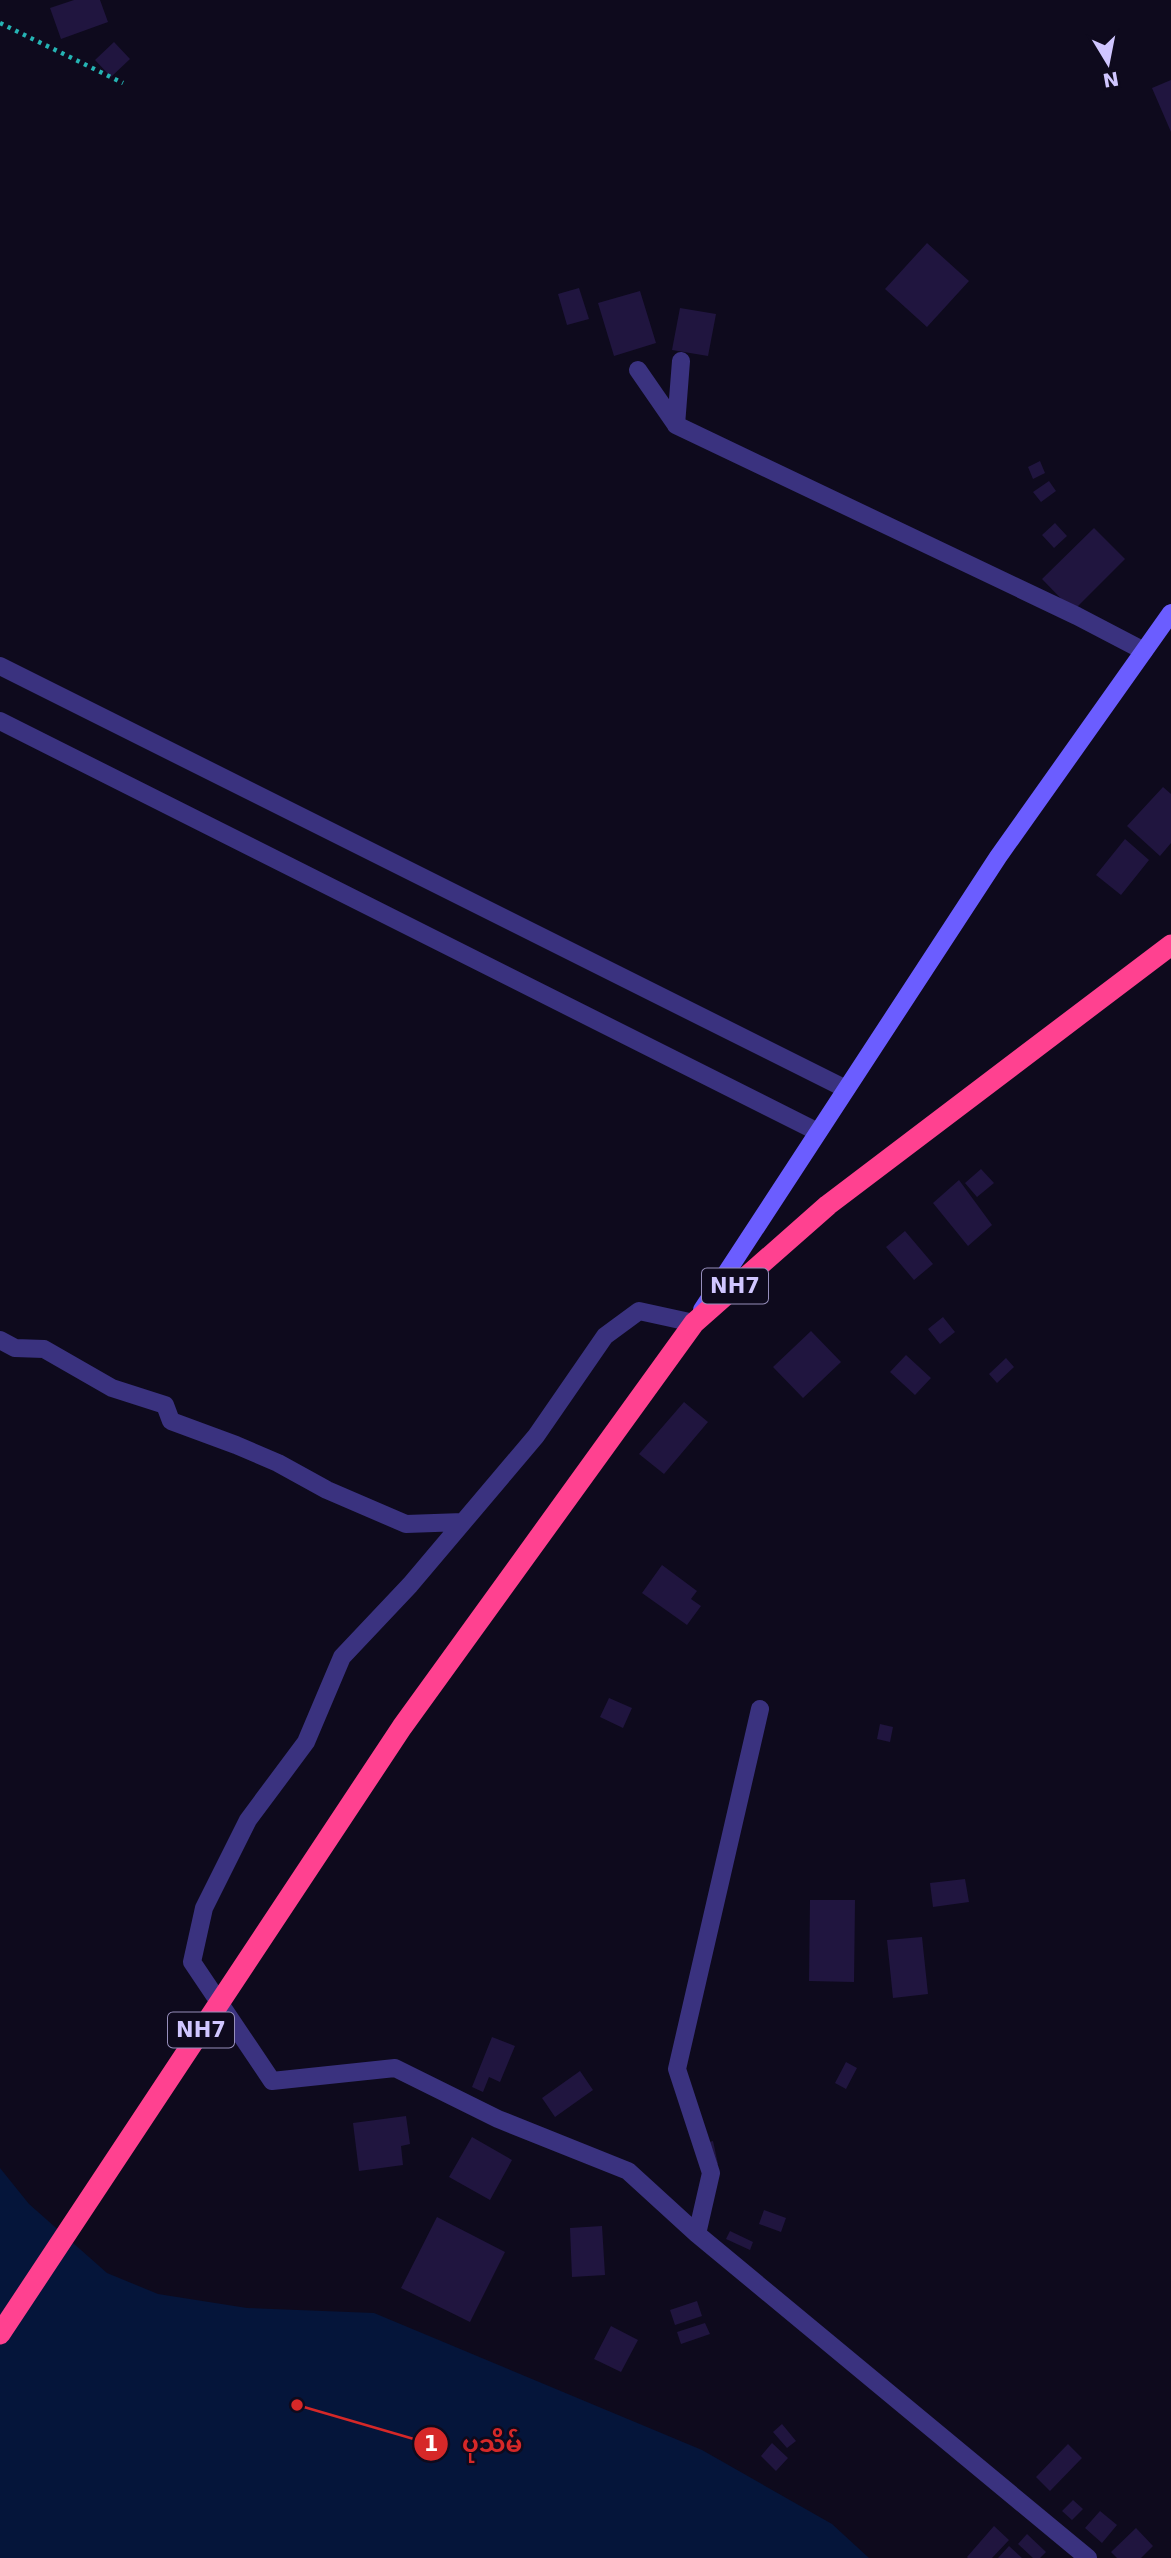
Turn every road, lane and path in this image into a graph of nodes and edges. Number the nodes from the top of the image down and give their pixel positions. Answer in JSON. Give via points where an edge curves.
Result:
{"nodes":[{"id":1,"x":0,"y":23,"type":"edge"},
{"id":2,"x":123,"y":83,"type":"dead end"},
{"id":3,"x":681,"y":361,"type":"dead end"},
{"id":4,"x":638,"y":370,"type":"dead end"},
{"id":5,"x":676,"y":425,"type":"junction"},
{"id":6,"x":1171,"y":613,"type":"edge"},
{"id":7,"x":1144,"y":651,"type":"junction"},
{"id":8,"x":0,"y":666,"type":"edge"},
{"id":9,"x":0,"y":721,"type":"edge"},
{"id":10,"x":1171,"y":945,"type":"edge"},
{"id":11,"x":846,"y":1089,"type":"junction"},
{"id":12,"x":818,"y":1132,"type":"junction"},
{"id":13,"x":694,"y":1323,"type":"junction"},
{"id":14,"x":0,"y":1340,"type":"edge"},
{"id":15,"x":463,"y":1522,"type":"junction"},
{"id":16,"x":760,"y":1709,"type":"dead end"},
{"id":17,"x":697,"y":2234,"type":"junction"},
{"id":18,"x":0,"y":2334,"type":"edge"},
{"id":19,"x":1088,"y":2558,"type":"edge"}],
"edges":[{"from":1,"to":2,"type":"path"},
{"from":3,"to":5,"type":"street"},
{"from":4,"to":5,"type":"street"},
{"from":5,"to":7,"type":"street"},
{"from":6,"to":7,"type":"main road"},
{"from":7,"to":11,"type":"main road","via":[[998,857]]},
{"from":8,"to":11,"type":"street"},
{"from":9,"to":12,"type":"street"},
{"from":10,"to":13,"type":"highway","number":"NH7","via":[[828,1205]]},
{"from":11,"to":12,"type":"main road"},
{"from":12,"to":13,"type":"main road"},
{"from":13,"to":15,"type":"street","via":[[639,1311],[606,1336],[536,1436]]},
{"from":13,"to":18,"type":"highway","number":"NH7","via":[[402,1727]]},
{"from":14,"to":15,"type":"street","via":[[15,1348],[44,1349],[112,1388],[165,1405],[171,1421],[236,1444],[406,1524]]},
{"from":15,"to":17,"type":"street","via":[[342,1657],[306,1742],[248,1820],[204,1909],[192,1962],[272,2081],[395,2068],[498,2119],[628,2171]]},
{"from":16,"to":17,"type":"street","via":[[677,2069],[711,2173]]},
{"from":17,"to":19,"type":"street"}]}
